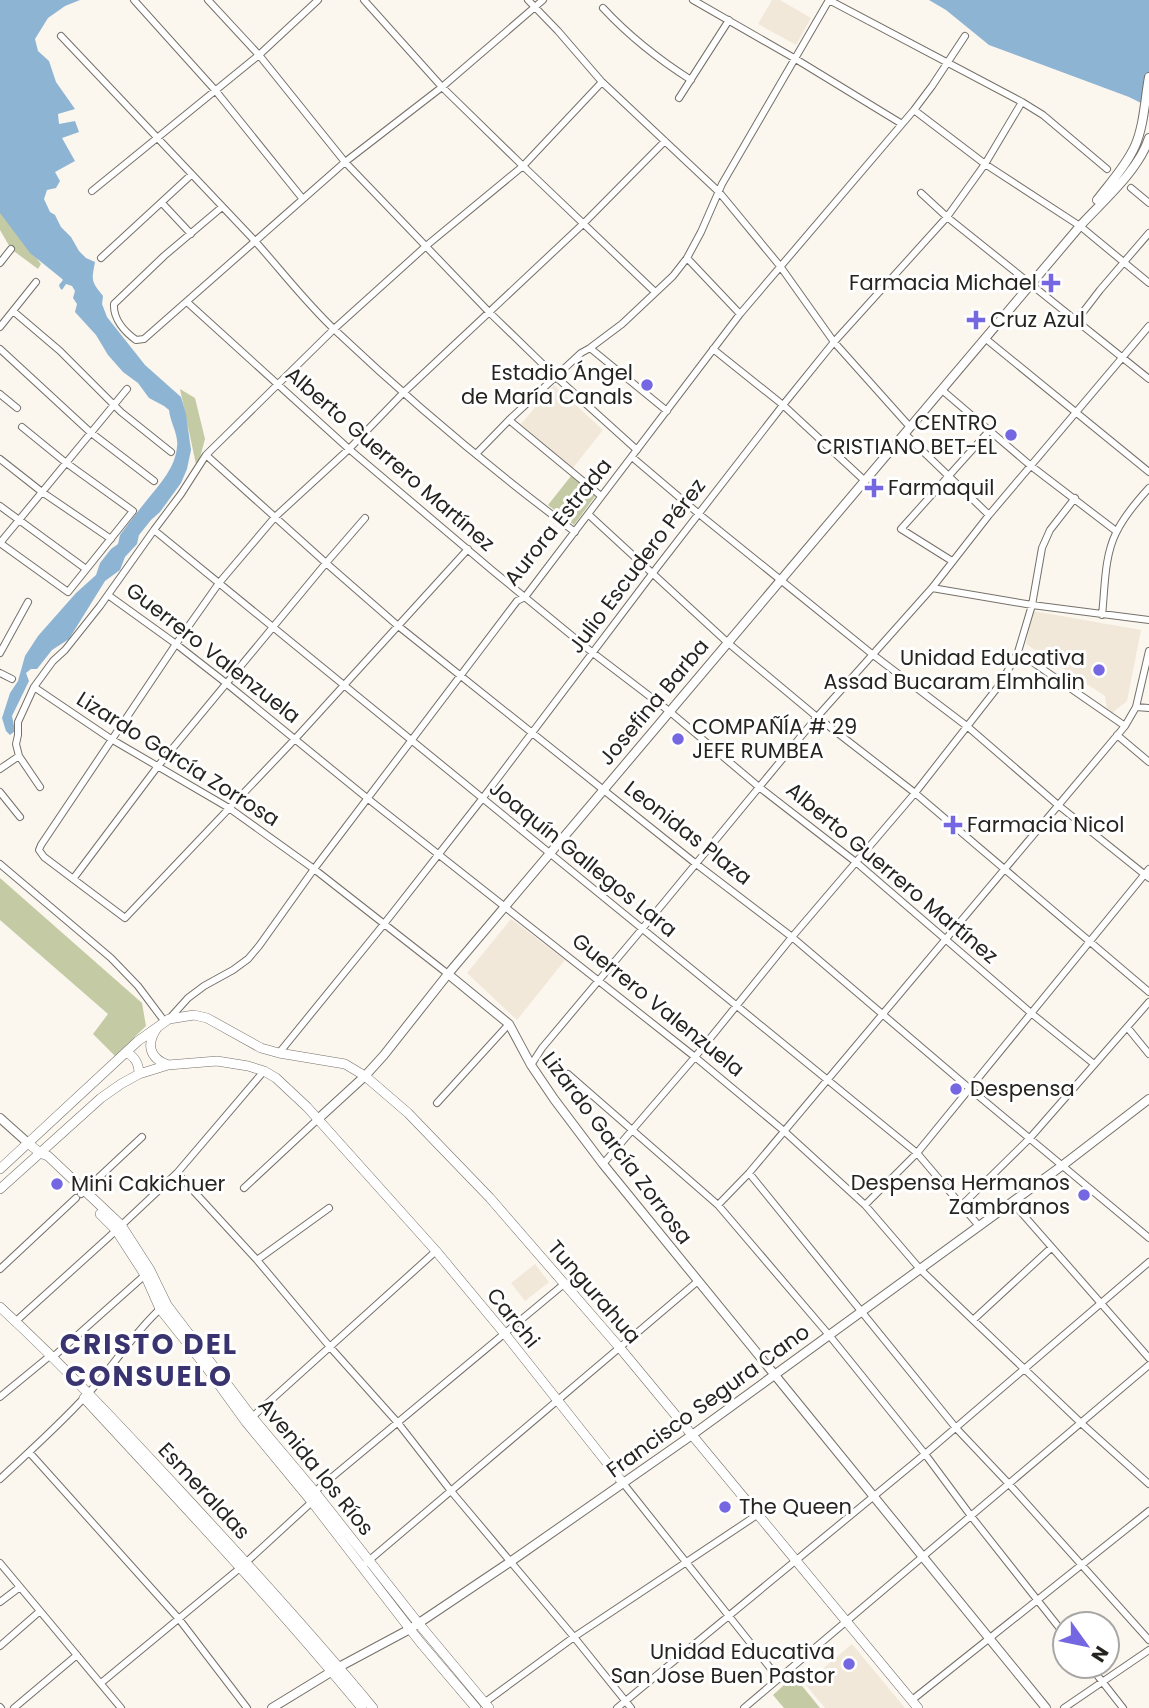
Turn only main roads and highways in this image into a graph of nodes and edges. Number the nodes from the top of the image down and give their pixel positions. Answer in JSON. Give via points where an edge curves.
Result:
{"nodes":[{"id":1,"x":165,"y":1021,"type":"junction"},
{"id":2,"x":126,"y":1052,"type":"junction"},
{"id":3,"x":168,"y":1065,"type":"junction"},
{"id":4,"x":139,"y":1074,"type":"junction"},
{"id":5,"x":29,"y":1143,"type":"junction"},
{"id":6,"x":40,"y":1153,"type":"junction"},
{"id":7,"x":0,"y":1168,"type":"edge"},
{"id":8,"x":0,"y":1189,"type":"edge"},
{"id":9,"x":118,"y":1228,"type":"junction"},
{"id":10,"x":0,"y":1307,"type":"edge"},
{"id":11,"x":249,"y":1420,"type":"junction"},
{"id":12,"x":623,"y":1483,"type":"road end"},
{"id":13,"x":335,"y":1669,"type":"junction"},
{"id":14,"x":915,"y":1704,"type":"edge"},
{"id":15,"x":481,"y":1707,"type":"edge"},
{"id":16,"x":362,"y":1708,"type":"edge"},
{"id":17,"x":373,"y":1708,"type":"edge"}],
"edges":[{"from":1,"to":2,"type":"main road"},
{"from":1,"to":3,"type":"main road","via":[[150,1048]]},
{"from":1,"to":14,"type":"main road","name":"Tungurahua","via":[[194,1015],[207,1018],[261,1048],[345,1065],[408,1113],[490,1198],[620,1348]]},
{"from":2,"to":4,"type":"main road","via":[[137,1061]]},
{"from":2,"to":5,"type":"main road"},
{"from":3,"to":4,"type":"main road","name":"Carchi"},
{"from":3,"to":12,"type":"main road","name":"Carchi","via":[[218,1061],[276,1077],[436,1251]]},
{"from":4,"to":6,"type":"main road","name":"Carchi","via":[[101,1098]]},
{"from":5,"to":6,"type":"main road","name":"Avenida los Ríos"},
{"from":5,"to":7,"type":"main road"},
{"from":6,"to":8,"type":"main road","name":"Carchi"},
{"from":6,"to":9,"type":"main road","name":"Avenida los Ríos"},
{"from":9,"to":11,"type":"main road","name":"Avenida los Ríos"},
{"from":9,"to":11,"type":"main road","name":"Avenida los Ríos","via":[[160,1309]]},
{"from":10,"to":13,"type":"main road","name":"Esmeraldas","via":[[52,1356]]},
{"from":11,"to":15,"type":"main road","name":"Avenida los Ríos"},
{"from":13,"to":16,"type":"main road","name":"Esmeraldas"},
{"from":13,"to":17,"type":"main road","name":"Esmeraldas"}]}
